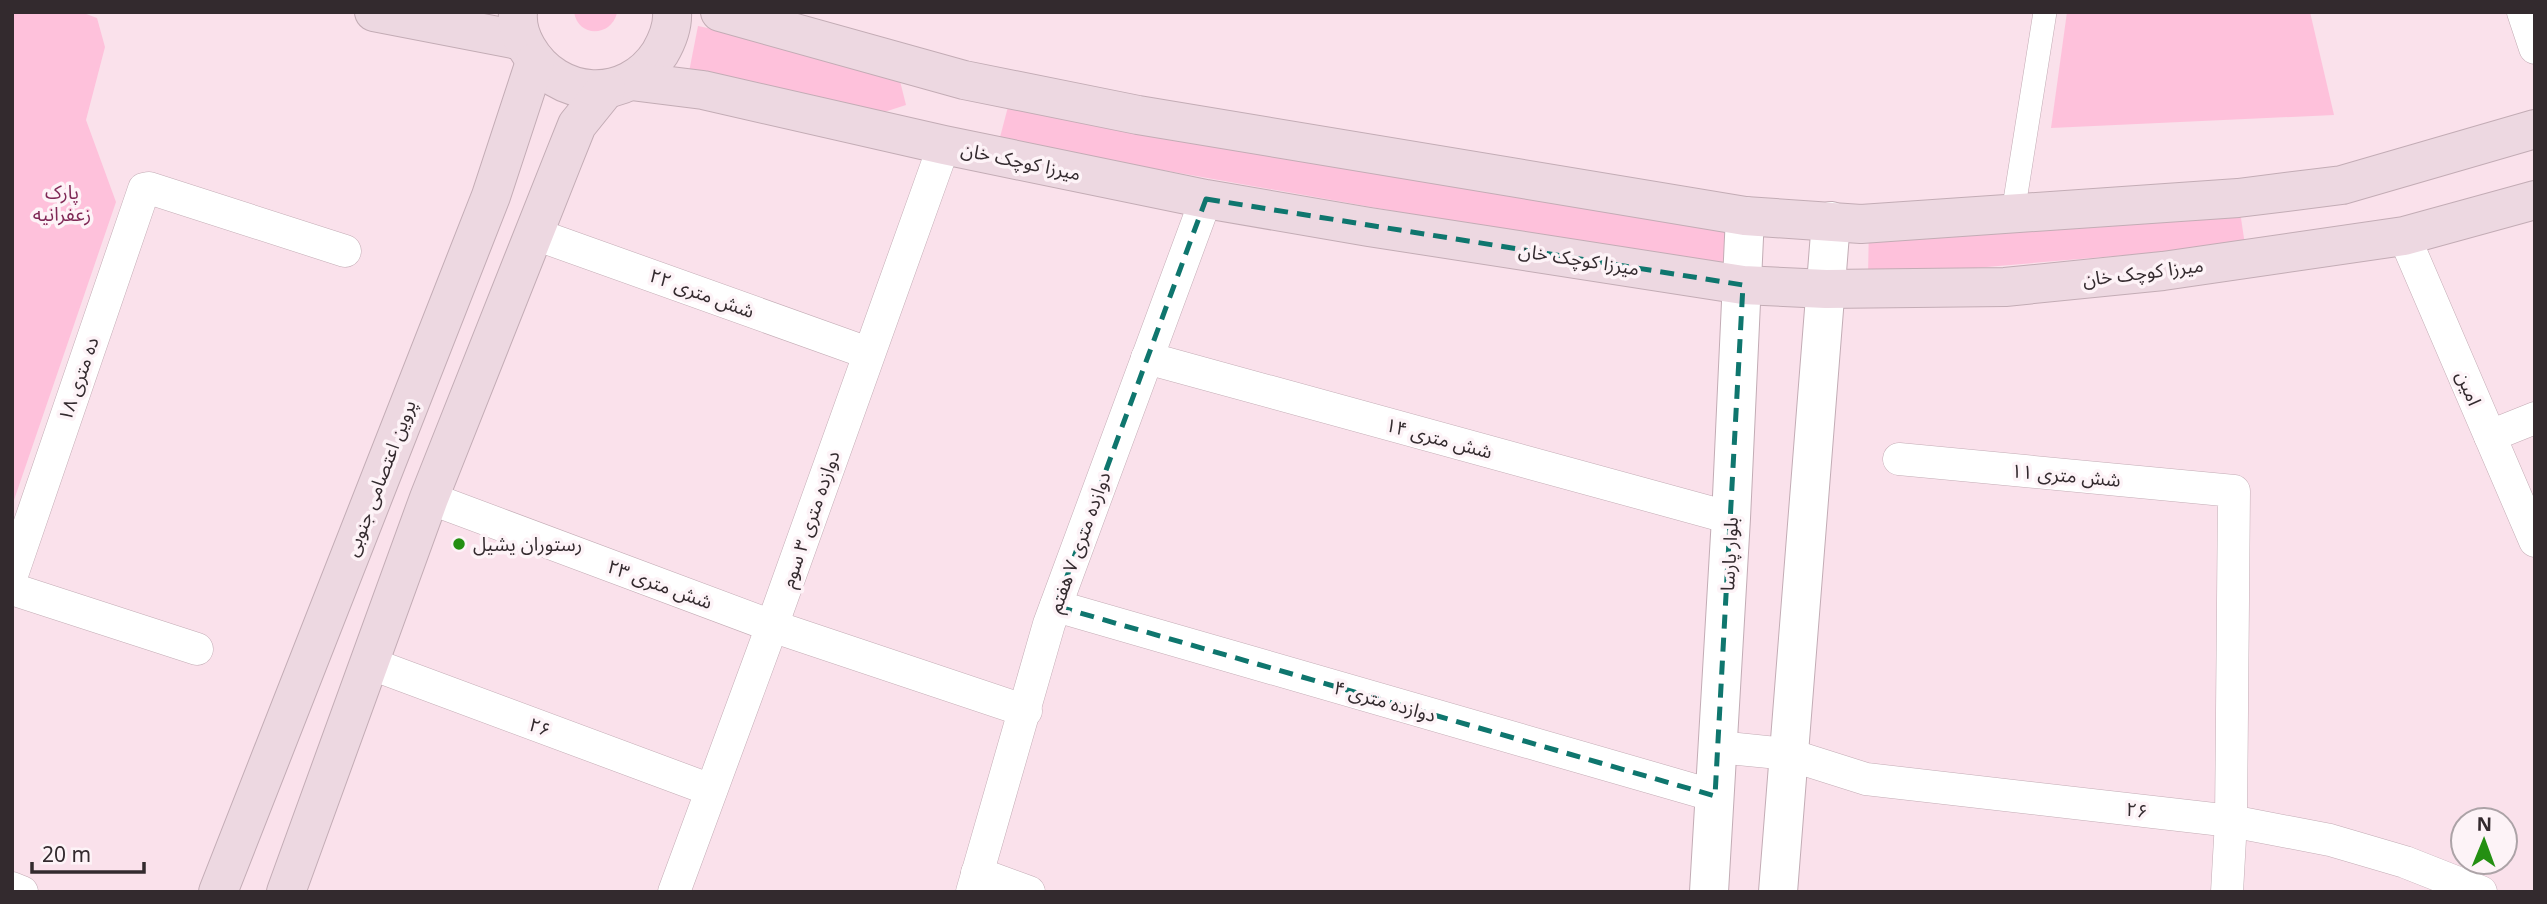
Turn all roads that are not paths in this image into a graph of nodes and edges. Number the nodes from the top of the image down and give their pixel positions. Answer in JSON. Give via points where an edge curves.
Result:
{"nodes":[{"id":1,"x":374,"y":12,"type":"edge"},
{"id":2,"x":671,"y":12,"type":"edge"},
{"id":3,"x":720,"y":12,"type":"edge"},
{"id":4,"x":2045,"y":12,"type":"edge"},
{"id":5,"x":2523,"y":12,"type":"edge"},
{"id":6,"x":525,"y":38,"type":"edge"},
{"id":7,"x":2535,"y":48,"type":"edge"},
{"id":8,"x":618,"y":85,"type":"junction"},
{"id":9,"x":2535,"y":129,"type":"edge"},
{"id":10,"x":944,"y":145,"type":"junction"},
{"id":11,"x":2342,"y":185,"type":"junction"},
{"id":12,"x":2244,"y":197,"type":"junction"},
{"id":13,"x":1206,"y":199,"type":"junction"},
{"id":14,"x":2535,"y":200,"type":"edge"},
{"id":15,"x":2013,"y":213,"type":"junction"},
{"id":16,"x":1745,"y":216,"type":"junction"},
{"id":17,"x":1831,"y":222,"type":"junction"},
{"id":18,"x":535,"y":234,"type":"junction"},
{"id":19,"x":2404,"y":236,"type":"junction"},
{"id":20,"x":2358,"y":243,"type":"junction"},
{"id":21,"x":345,"y":251,"type":"dead end"},
{"id":22,"x":2253,"y":258,"type":"junction"},
{"id":23,"x":1743,"y":285,"type":"junction"},
{"id":24,"x":1826,"y":289,"type":"junction"},
{"id":25,"x":868,"y":353,"type":"junction"},
{"id":26,"x":1147,"y":358,"type":"junction"},
{"id":27,"x":2535,"y":418,"type":"edge"},
{"id":28,"x":2490,"y":436,"type":"junction"},
{"id":29,"x":1899,"y":459,"type":"dead end"},
{"id":30,"x":429,"y":498,"type":"junction"},
{"id":31,"x":1731,"y":518,"type":"junction"},
{"id":32,"x":2535,"y":541,"type":"edge"},
{"id":33,"x":12,"y":575,"type":"edge"},
{"id":34,"x":12,"y":589,"type":"edge"},
{"id":35,"x":1056,"y":606,"type":"junction"},
{"id":36,"x":772,"y":626,"type":"junction"},
{"id":37,"x":197,"y":649,"type":"dead end"},
{"id":38,"x":369,"y":663,"type":"junction"},
{"id":39,"x":1026,"y":711,"type":"junction"},
{"id":40,"x":1717,"y":747,"type":"junction"},
{"id":41,"x":1787,"y":754,"type":"junction"},
{"id":42,"x":711,"y":790,"type":"junction"},
{"id":43,"x":1715,"y":796,"type":"junction"},
{"id":44,"x":2231,"y":821,"type":"junction"},
{"id":45,"x":975,"y":882,"type":"edge"},
{"id":46,"x":12,"y":888,"type":"edge"},
{"id":47,"x":22,"y":892,"type":"edge"},
{"id":48,"x":218,"y":892,"type":"edge"},
{"id":49,"x":286,"y":892,"type":"edge"},
{"id":50,"x":674,"y":892,"type":"edge"},
{"id":51,"x":1029,"y":892,"type":"edge"},
{"id":52,"x":1709,"y":892,"type":"edge"},
{"id":53,"x":1778,"y":892,"type":"edge"},
{"id":54,"x":2227,"y":892,"type":"edge"},
{"id":55,"x":2481,"y":892,"type":"edge"}],
"edges":[{"from":1,"to":6,"type":"main road"},
{"from":2,"to":8,"type":"main road","via":[[666,43],[652,65]]},
{"from":3,"to":16,"type":"main road","via":[[964,80],[1138,115]]},
{"from":4,"to":15,"type":"street"},
{"from":5,"to":7,"type":"street"},
{"from":6,"to":8,"type":"main road","name":"میرزا کوچک خان","via":[[555,79],[580,88]]},
{"from":6,"to":48,"type":"main road","name":"پروین اعتصامی جنوبی","via":[[491,196]]},
{"from":8,"to":10,"type":"main road","name":"میرزا کوچک خان","via":[[703,90]]},
{"from":8,"to":18,"type":"main road","via":[[577,125]]},
{"from":9,"to":11,"type":"main road"},
{"from":10,"to":13,"type":"main road","name":"میرزا کوچک خان"},
{"from":10,"to":25,"type":"street","name":"دوازده متری ۳ سوم"},
{"from":11,"to":12,"type":"main road"},
{"from":11,"to":20,"type":"main road"},
{"from":12,"to":15,"type":"main road"},
{"from":12,"to":22,"type":"main road"},
{"from":13,"to":23,"type":"main road","name":"میرزا کوچک خان"},
{"from":13,"to":26,"type":"street","name":"دوازده متری ۷ هفتم"},
{"from":14,"to":19,"type":"main road","name":"میرزا کوچک خان"},
{"from":15,"to":17,"type":"main road"},
{"from":16,"to":17,"type":"main road"},
{"from":16,"to":23,"type":"street","name":"بلوار پارسا"},
{"from":17,"to":24,"type":"street"},
{"from":18,"to":25,"type":"street","name":"شش متری ۲۲"},
{"from":18,"to":30,"type":"main road"},
{"from":19,"to":20,"type":"main road","name":"میرزا کوچک خان"},
{"from":19,"to":28,"type":"street","name":"امین"},
{"from":20,"to":22,"type":"main road","name":"میرزا کوچک خان"},
{"from":21,"to":33,"type":"street","name":"ده متری ۱۸","via":[[144,189]]},
{"from":22,"to":24,"type":"main road","name":"میرزا کوچک خان","via":[[2005,287]]},
{"from":23,"to":24,"type":"main road","name":"میرزا کوچک خان"},
{"from":23,"to":31,"type":"street","name":"بلوار پارسا"},
{"from":24,"to":41,"type":"street"},
{"from":25,"to":36,"type":"street","name":"دوازده متری ۳ سوم"},
{"from":26,"to":31,"type":"street","name":"شش متری ۱۴"},
{"from":26,"to":35,"type":"street","name":"دوازده متری ۷ هفتم"},
{"from":27,"to":28,"type":"street"},
{"from":28,"to":32,"type":"street","name":"امین"},
{"from":29,"to":44,"type":"street","name":"شش متری ۱۱","via":[[2234,491]]},
{"from":30,"to":36,"type":"street","name":"شش متری ۲۳"},
{"from":30,"to":38,"type":"main road"},
{"from":31,"to":40,"type":"street","name":"بلوار پارسا"},
{"from":34,"to":37,"type":"street"},
{"from":35,"to":39,"type":"street","name":"دوازده متری ۷ هفتم"},
{"from":35,"to":43,"type":"street","name":"دوازده متری ۴"},
{"from":36,"to":39,"type":"street","name":"شش متری ۲۳"},
{"from":36,"to":42,"type":"street","name":"دوازده متری ۳ سوم"},
{"from":38,"to":42,"type":"street","name":"۲۶"},
{"from":38,"to":49,"type":"main road"},
{"from":39,"to":45,"type":"street","name":"دوازده متری ۷ هفتم"},
{"from":40,"to":41,"type":"street","name":"۲۶"},
{"from":40,"to":43,"type":"street","name":"بلوار پارسا"},
{"from":41,"to":44,"type":"street","name":"۲۶","via":[[1866,779]]},
{"from":41,"to":53,"type":"street"},
{"from":42,"to":50,"type":"street","name":"دوازده متری ۳ سوم"},
{"from":43,"to":52,"type":"street","name":"بلوار پارسا"},
{"from":44,"to":54,"type":"street"},
{"from":44,"to":55,"type":"street","name":"۲۶","via":[[2392,858]]},
{"from":45,"to":51,"type":"street"},
{"from":46,"to":47,"type":"street"}]}
